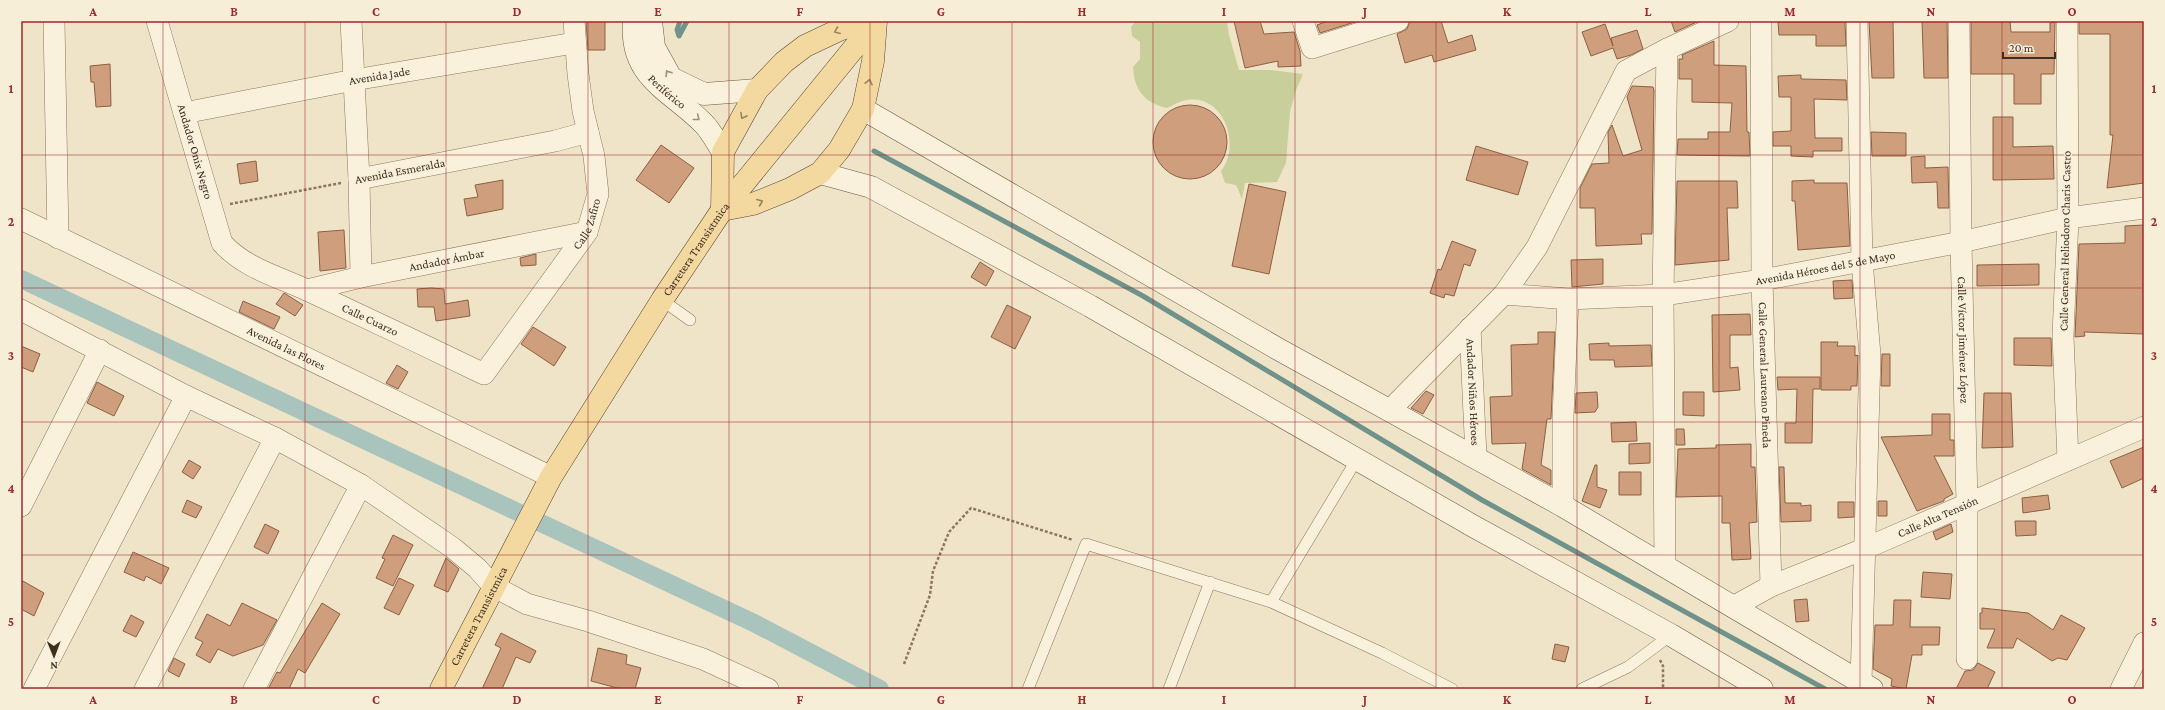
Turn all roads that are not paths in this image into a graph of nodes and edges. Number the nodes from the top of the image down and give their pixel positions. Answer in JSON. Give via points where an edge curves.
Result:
{"nodes":[{"id":1,"x":54,"y":21,"type":"edge"},
{"id":2,"x":157,"y":21,"type":"edge"},
{"id":3,"x":351,"y":21,"type":"edge"},
{"id":4,"x":574,"y":21,"type":"edge"},
{"id":5,"x":634,"y":21,"type":"edge"},
{"id":6,"x":651,"y":21,"type":"edge"},
{"id":7,"x":875,"y":21,"type":"edge"},
{"id":8,"x":1303,"y":21,"type":"edge"},
{"id":9,"x":1398,"y":21,"type":"edge"},
{"id":10,"x":1728,"y":21,"type":"edge"},
{"id":11,"x":1761,"y":21,"type":"edge"},
{"id":12,"x":1857,"y":21,"type":"edge"},
{"id":13,"x":1959,"y":21,"type":"edge"},
{"id":14,"x":2067,"y":21,"type":"edge"},
{"id":15,"x":574,"y":43,"type":"junction"},
{"id":16,"x":1667,"y":49,"type":"junction"},
{"id":17,"x":645,"y":50,"type":"junction"},
{"id":18,"x":354,"y":80,"type":"junction"},
{"id":19,"x":757,"y":90,"type":"junction"},
{"id":20,"x":863,"y":109,"type":"junction"},
{"id":21,"x":184,"y":113,"type":"junction"},
{"id":22,"x":588,"y":132,"type":"junction"},
{"id":23,"x":723,"y":152,"type":"junction"},
{"id":24,"x":820,"y":173,"type":"junction"},
{"id":25,"x":359,"y":179,"type":"junction"},
{"id":26,"x":2144,"y":208,"type":"edge"},
{"id":27,"x":722,"y":210,"type":"junction"},
{"id":28,"x":2068,"y":218,"type":"junction"},
{"id":29,"x":21,"y":219,"type":"edge"},
{"id":30,"x":587,"y":232,"type":"junction"},
{"id":31,"x":58,"y":238,"type":"junction"},
{"id":32,"x":1961,"y":242,"type":"junction"},
{"id":33,"x":1862,"y":262,"type":"junction"},
{"id":34,"x":254,"y":269,"type":"joint"},
{"id":35,"x":361,"y":277,"type":"junction"},
{"id":36,"x":1762,"y":280,"type":"junction"},
{"id":37,"x":307,"y":290,"type":"junction"},
{"id":38,"x":1504,"y":294,"type":"junction"},
{"id":39,"x":1663,"y":295,"type":"junction"},
{"id":40,"x":1568,"y":299,"type":"junction"},
{"id":41,"x":662,"y":300,"type":"junction"},
{"id":42,"x":21,"y":310,"type":"edge"},
{"id":43,"x":690,"y":320,"type":"dead end"},
{"id":44,"x":1470,"y":328,"type":"junction"},
{"id":45,"x":100,"y":350,"type":"junction"},
{"id":46,"x":484,"y":374,"type":"joint"},
{"id":47,"x":186,"y":396,"type":"junction"},
{"id":48,"x":1390,"y":410,"type":"junction"},
{"id":49,"x":2144,"y":427,"type":"edge"},
{"id":50,"x":275,"y":438,"type":"junction"},
{"id":51,"x":1476,"y":456,"type":"junction"},
{"id":52,"x":1357,"y":459,"type":"junction"},
{"id":53,"x":2068,"y":460,"type":"junction"},
{"id":54,"x":361,"y":485,"type":"junction"},
{"id":55,"x":546,"y":486,"type":"junction"},
{"id":56,"x":1967,"y":504,"type":"junction"},
{"id":57,"x":21,"y":506,"type":"edge"},
{"id":58,"x":1563,"y":506,"type":"junction"},
{"id":59,"x":1864,"y":549,"type":"junction"},
{"id":60,"x":1665,"y":566,"type":"junction"},
{"id":61,"x":1210,"y":582,"type":"junction"},
{"id":62,"x":493,"y":586,"type":"junction"},
{"id":63,"x":1771,"y":586,"type":"junction"},
{"id":64,"x":1271,"y":602,"type":"junction"},
{"id":65,"x":1733,"y":607,"type":"junction"},
{"id":66,"x":1663,"y":641,"type":"junction"},
{"id":67,"x":2144,"y":643,"type":"edge"},
{"id":68,"x":1967,"y":659,"type":"dead end"},
{"id":69,"x":1867,"y":686,"type":"edge"},
{"id":70,"x":34,"y":689,"type":"edge"},
{"id":71,"x":144,"y":689,"type":"edge"},
{"id":72,"x":254,"y":689,"type":"edge"},
{"id":73,"x":441,"y":689,"type":"edge"},
{"id":74,"x":768,"y":689,"type":"edge"},
{"id":75,"x":1028,"y":689,"type":"edge"},
{"id":76,"x":1169,"y":689,"type":"edge"},
{"id":77,"x":1452,"y":689,"type":"edge"},
{"id":78,"x":1582,"y":689,"type":"edge"},
{"id":79,"x":1762,"y":689,"type":"edge"},
{"id":80,"x":2121,"y":689,"type":"edge"}],
"edges":[{"from":1,"to":31,"type":"street"},
{"from":2,"to":21,"type":"street","name":"Andador Onix Negro"},
{"from":3,"to":18,"type":"street"},
{"from":4,"to":15,"type":"street","name":"Calle Zafiro"},
{"from":5,"to":17,"type":"street","name":"Periférico","via":[[633,35]]},
{"from":6,"to":17,"type":"street","name":"Periférico"},
{"from":7,"to":19,"type":"main road","one_way":true,"via":[[841,29],[805,46],[784,62]]},
{"from":20,"to":7,"type":"main road","one_way":true,"via":[[874,61]]},
{"from":7,"to":27,"type":"main road","name":"Carretera Transistmica"},
{"from":8,"to":9,"type":"street","via":[[1312,48]]},
{"from":10,"to":16,"type":"street"},
{"from":11,"to":36,"type":"street","name":"Calle General Laureano Pineda"},
{"from":12,"to":33,"type":"street"},
{"from":13,"to":32,"type":"street","name":"Calle Víctor Jiménez López"},
{"from":14,"to":28,"type":"street","name":"Calle General Heliodoro Charis Castro"},
{"from":15,"to":18,"type":"street","name":"Avenida Jade"},
{"from":15,"to":22,"type":"street","name":"Calle Zafiro"},
{"from":16,"to":38,"type":"street","via":[[1626,71],[1537,247]]},
{"from":16,"to":39,"type":"street"},
{"from":19,"to":17,"type":"street","name":"Periférico","one_way":true,"via":[[704,94],[671,78]]},
{"from":17,"to":23,"type":"street","name":"Periférico","one_way":true,"via":[[643,69],[662,89],[704,124]]},
{"from":18,"to":21,"type":"street","name":"Avenida Jade"},
{"from":18,"to":25,"type":"street"},
{"from":19,"to":23,"type":"main road","one_way":true},
{"from":20,"to":24,"type":"main road","via":[[839,150]]},
{"from":20,"to":48,"type":"street"},
{"from":21,"to":34,"type":"street","name":"Andador Onix Negro","via":[[222,243],[233,255]]},
{"from":22,"to":25,"type":"street","name":"Avenida Esmeralda","via":[[555,141]]},
{"from":22,"to":30,"type":"street","name":"Calle Zafiro","via":[[594,156],[598,194]]},
{"from":23,"to":27,"type":"main road"},
{"from":27,"to":24,"type":"main road","one_way":true,"via":[[753,204]]},
{"from":24,"to":52,"type":"street","via":[[871,187],[1164,347]]},
{"from":25,"to":35,"type":"street"},
{"from":26,"to":28,"type":"street","name":"Avenida Héroes del 5 de Mayo"},
{"from":27,"to":41,"type":"main road","name":"Carretera Transistmica"},
{"from":28,"to":32,"type":"street","name":"Avenida Héroes del 5 de Mayo"},
{"from":28,"to":53,"type":"street","name":"Calle General Heliodoro Charis Castro","via":[[2063,336]]},
{"from":29,"to":31,"type":"street","name":"Avenida las Flores"},
{"from":30,"to":35,"type":"street","name":"Andador Ámbar"},
{"from":30,"to":46,"type":"street","name":"Calle Zafiro"},
{"from":31,"to":55,"type":"street","name":"Avenida las Flores"},
{"from":32,"to":33,"type":"street","name":"Avenida Héroes del 5 de Mayo"},
{"from":32,"to":56,"type":"street","name":"Calle Víctor Jiménez López"},
{"from":33,"to":36,"type":"street","name":"Avenida Héroes del 5 de Mayo"},
{"from":33,"to":59,"type":"street","via":[[1870,355]]},
{"from":34,"to":37,"type":"street","name":"Calle Cuarzo"},
{"from":35,"to":37,"type":"street","name":"Andador Ámbar"},
{"from":36,"to":39,"type":"street","name":"Avenida Héroes del 5 de Mayo"},
{"from":36,"to":63,"type":"street","name":"Calle General Laureano Pineda"},
{"from":37,"to":46,"type":"street","name":"Calle Cuarzo"},
{"from":38,"to":40,"type":"street","name":"Avenida Héroes del 5 de Mayo"},
{"from":38,"to":44,"type":"street"},
{"from":39,"to":40,"type":"street","name":"Avenida Héroes del 5 de Mayo"},
{"from":39,"to":60,"type":"street"},
{"from":40,"to":58,"type":"street","via":[[1563,417]]},
{"from":41,"to":43,"type":"lane"},
{"from":41,"to":55,"type":"main road","name":"Carretera Transistmica"},
{"from":42,"to":45,"type":"street"},
{"from":44,"to":48,"type":"street"},
{"from":44,"to":51,"type":"street","name":"Andador Niños Héroes"},
{"from":45,"to":47,"type":"street"},
{"from":45,"to":57,"type":"street"},
{"from":47,"to":50,"type":"street"},
{"from":47,"to":70,"type":"street"},
{"from":48,"to":51,"type":"street"},
{"from":49,"to":53,"type":"street","name":"Calle Alta Tensión"},
{"from":50,"to":54,"type":"street"},
{"from":50,"to":71,"type":"street"},
{"from":51,"to":58,"type":"street"},
{"from":52,"to":64,"type":"lane"},
{"from":52,"to":66,"type":"street"},
{"from":53,"to":56,"type":"street","name":"Calle Alta Tensión"},
{"from":54,"to":62,"type":"street","via":[[453,548],[477,568]]},
{"from":54,"to":72,"type":"street"},
{"from":55,"to":62,"type":"main road","name":"Carretera Transistmica"},
{"from":56,"to":59,"type":"street","name":"Calle Alta Tensión"},
{"from":56,"to":68,"type":"street","name":"Calle Víctor Jiménez López"},
{"from":58,"to":60,"type":"street"},
{"from":59,"to":63,"type":"street","name":"Calle Alta Tensión"},
{"from":59,"to":69,"type":"street"},
{"from":60,"to":65,"type":"street"},
{"from":61,"to":64,"type":"lane"},
{"from":61,"to":75,"type":"lane","via":[[1086,544]]},
{"from":61,"to":76,"type":"lane"},
{"from":62,"to":73,"type":"main road","name":"Carretera Transistmica"},
{"from":62,"to":74,"type":"street","via":[[527,604],[588,621],[703,660]]},
{"from":63,"to":65,"type":"street","name":"Calle Alta Tensión"},
{"from":64,"to":77,"type":"lane","via":[[1382,653]]},
{"from":65,"to":69,"type":"street"},
{"from":66,"to":78,"type":"lane","via":[[1628,667]]},
{"from":66,"to":79,"type":"street"},
{"from":67,"to":80,"type":"street"}]}
